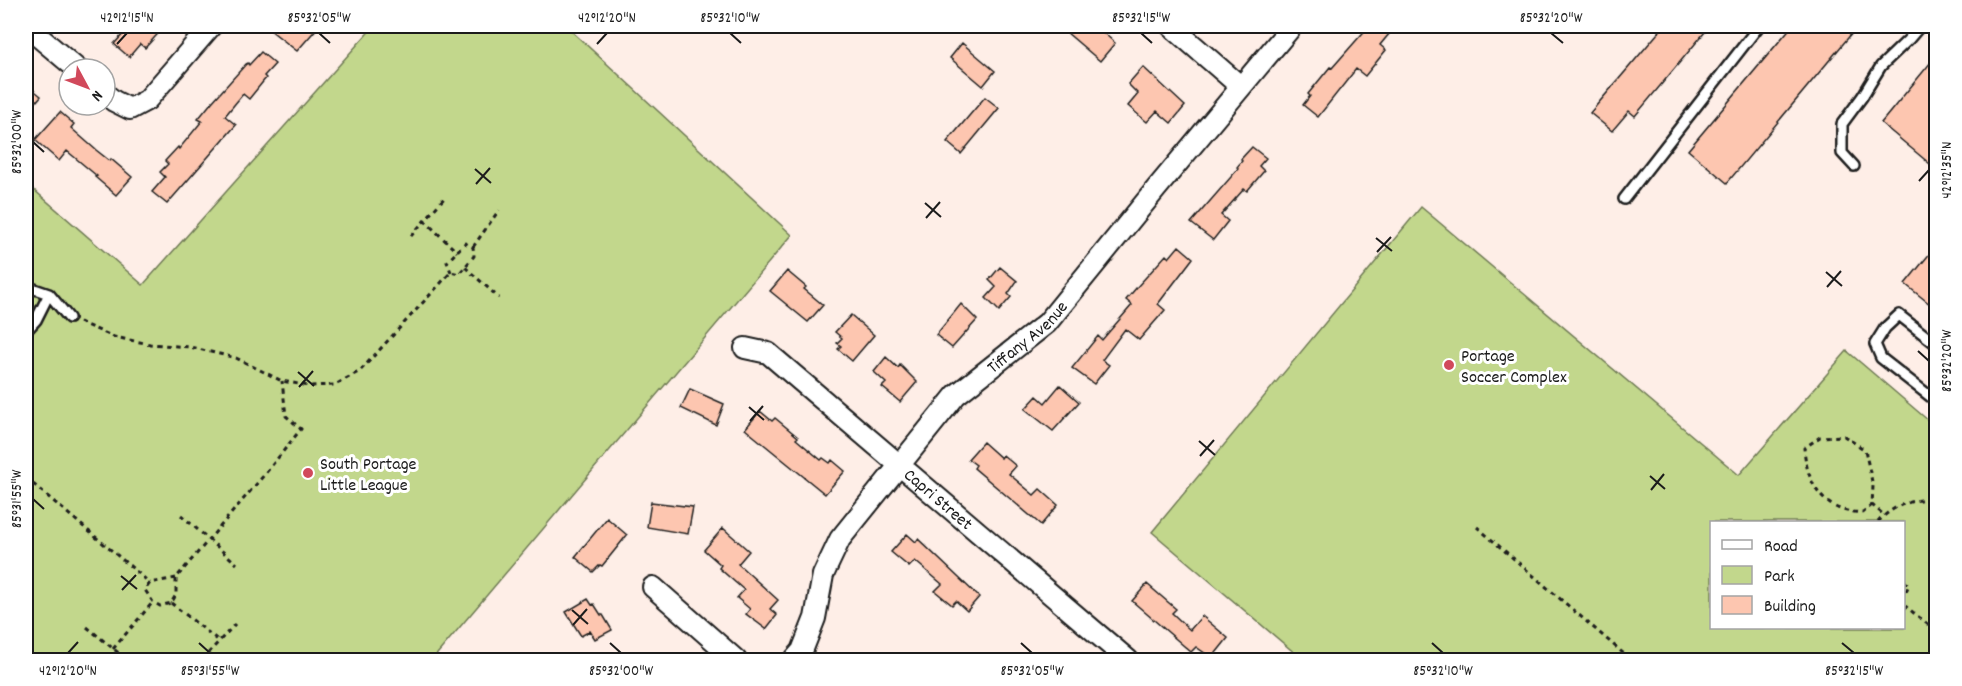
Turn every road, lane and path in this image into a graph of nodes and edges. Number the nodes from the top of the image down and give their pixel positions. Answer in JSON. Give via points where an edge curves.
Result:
{"nodes":[{"id":1,"x":26,"y":26,"type":"edge"},
{"id":2,"x":211,"y":26,"type":"edge"},
{"id":3,"x":1171,"y":26,"type":"edge"},
{"id":4,"x":1292,"y":26,"type":"edge"},
{"id":5,"x":1759,"y":26,"type":"edge"},
{"id":6,"x":1920,"y":26,"type":"edge"},
{"id":7,"x":62,"y":57,"type":"edge"},
{"id":8,"x":1240,"y":86,"type":"junction"},
{"id":9,"x":117,"y":102,"type":"edge"},
{"id":10,"x":1854,"y":166,"type":"dead end"},
{"id":11,"x":445,"y":197,"type":"dead end"},
{"id":12,"x":1624,"y":199,"type":"dead end"},
{"id":13,"x":499,"y":210,"type":"dead end"},
{"id":14,"x":424,"y":220,"type":"junction"},
{"id":15,"x":411,"y":236,"type":"dead end"},
{"id":16,"x":473,"y":247,"type":"junction"},
{"id":17,"x":457,"y":252,"type":"junction"},
{"id":18,"x":465,"y":267,"type":"junction"},
{"id":19,"x":451,"y":272,"type":"junction"},
{"id":20,"x":26,"y":286,"type":"edge"},
{"id":21,"x":49,"y":294,"type":"junction"},
{"id":22,"x":500,"y":298,"type":"dead end"},
{"id":23,"x":69,"y":318,"type":"joint"},
{"id":24,"x":26,"y":331,"type":"edge"},
{"id":25,"x":1936,"y":344,"type":"edge"},
{"id":26,"x":745,"y":348,"type":"dead end"},
{"id":27,"x":282,"y":381,"type":"junction"},
{"id":28,"x":1936,"y":401,"type":"edge"},
{"id":29,"x":899,"y":467,"type":"junction"},
{"id":30,"x":26,"y":478,"type":"edge"},
{"id":31,"x":1936,"y":498,"type":"edge"},
{"id":32,"x":1872,"y":504,"type":"junction"},
{"id":33,"x":181,"y":515,"type":"dead end"},
{"id":34,"x":1884,"y":515,"type":"junction"},
{"id":35,"x":1879,"y":521,"type":"edge"},
{"id":36,"x":1477,"y":528,"type":"dead end"},
{"id":37,"x":209,"y":540,"type":"junction"},
{"id":38,"x":237,"y":564,"type":"dead end"},
{"id":39,"x":176,"y":578,"type":"junction"},
{"id":40,"x":150,"y":583,"type":"junction"},
{"id":41,"x":653,"y":587,"type":"dead end"},
{"id":42,"x":153,"y":602,"type":"junction"},
{"id":43,"x":171,"y":603,"type":"junction"},
{"id":44,"x":1905,"y":606,"type":"edge"},
{"id":45,"x":236,"y":624,"type":"dead end"},
{"id":46,"x":87,"y":627,"type":"dead end"},
{"id":47,"x":1936,"y":631,"type":"edge"},
{"id":48,"x":219,"y":641,"type":"junction"},
{"id":49,"x":113,"y":649,"type":"junction"},
{"id":50,"x":127,"y":660,"type":"edge"},
{"id":51,"x":202,"y":660,"type":"edge"},
{"id":52,"x":736,"y":660,"type":"edge"},
{"id":53,"x":794,"y":660,"type":"edge"},
{"id":54,"x":1128,"y":660,"type":"edge"},
{"id":55,"x":1631,"y":660,"type":"edge"}],
"edges":[{"from":1,"to":7,"type":"street"},
{"from":2,"to":9,"type":"street","via":[[147,100],[130,109]]},
{"from":3,"to":8,"type":"street"},
{"from":4,"to":8,"type":"street","name":"Tiffany Avenue"},
{"from":5,"to":12,"type":"lane"},
{"from":6,"to":10,"type":"lane","via":[[1881,66],[1842,124],[1842,153]]},
{"from":8,"to":29,"type":"street","name":"Tiffany Avenue","via":[[1047,323],[956,395]]},
{"from":11,"to":14,"type":"path"},
{"from":13,"to":16,"type":"path"},
{"from":14,"to":15,"type":"path"},
{"from":14,"to":17,"type":"path"},
{"from":16,"to":17,"type":"path","via":[[465,243]]},
{"from":16,"to":18,"type":"path","via":[[474,256]]},
{"from":17,"to":19,"type":"path","via":[[447,262]]},
{"from":18,"to":19,"type":"path","via":[[459,274]]},
{"from":18,"to":22,"type":"path"},
{"from":19,"to":27,"type":"path","via":[[360,371],[335,385]]},
{"from":20,"to":21,"type":"lane"},
{"from":21,"to":23,"type":"lane"},
{"from":21,"to":24,"type":"lane"},
{"from":23,"to":27,"type":"path","via":[[114,337],[190,347],[236,358]]},
{"from":25,"to":28,"type":"lane","via":[[1899,315],[1875,344],[1881,358]]},
{"from":26,"to":29,"type":"street","name":"Capri Street","via":[[768,352]]},
{"from":27,"to":37,"type":"path","via":[[286,416],[301,429]]},
{"from":29,"to":53,"type":"street","name":"Tiffany Avenue","via":[[840,539],[824,575],[815,618],[802,651]]},
{"from":29,"to":54,"type":"street","name":"Capri Street"},
{"from":30,"to":40,"type":"path"},
{"from":31,"to":34,"type":"path","via":[[1914,500]]},
{"from":32,"to":32,"type":"path","via":[[1863,513],[1852,512],[1823,498],[1812,483],[1804,448],[1820,436],[1844,436],[1864,450],[1873,486]]},
{"from":32,"to":34,"type":"path"},
{"from":33,"to":37,"type":"path"},
{"from":34,"to":35,"type":"path"},
{"from":36,"to":55,"type":"path"},
{"from":37,"to":38,"type":"path"},
{"from":37,"to":39,"type":"path"},
{"from":39,"to":40,"type":"path"},
{"from":39,"to":43,"type":"path","via":[[176,595]]},
{"from":40,"to":42,"type":"path","via":[[145,590]]},
{"from":41,"to":52,"type":"street"},
{"from":42,"to":43,"type":"path","via":[[160,606]]},
{"from":42,"to":49,"type":"path"},
{"from":43,"to":48,"type":"path"},
{"from":44,"to":47,"type":"path"},
{"from":45,"to":48,"type":"path"},
{"from":46,"to":49,"type":"path"},
{"from":48,"to":51,"type":"path"},
{"from":49,"to":50,"type":"path"}]}
